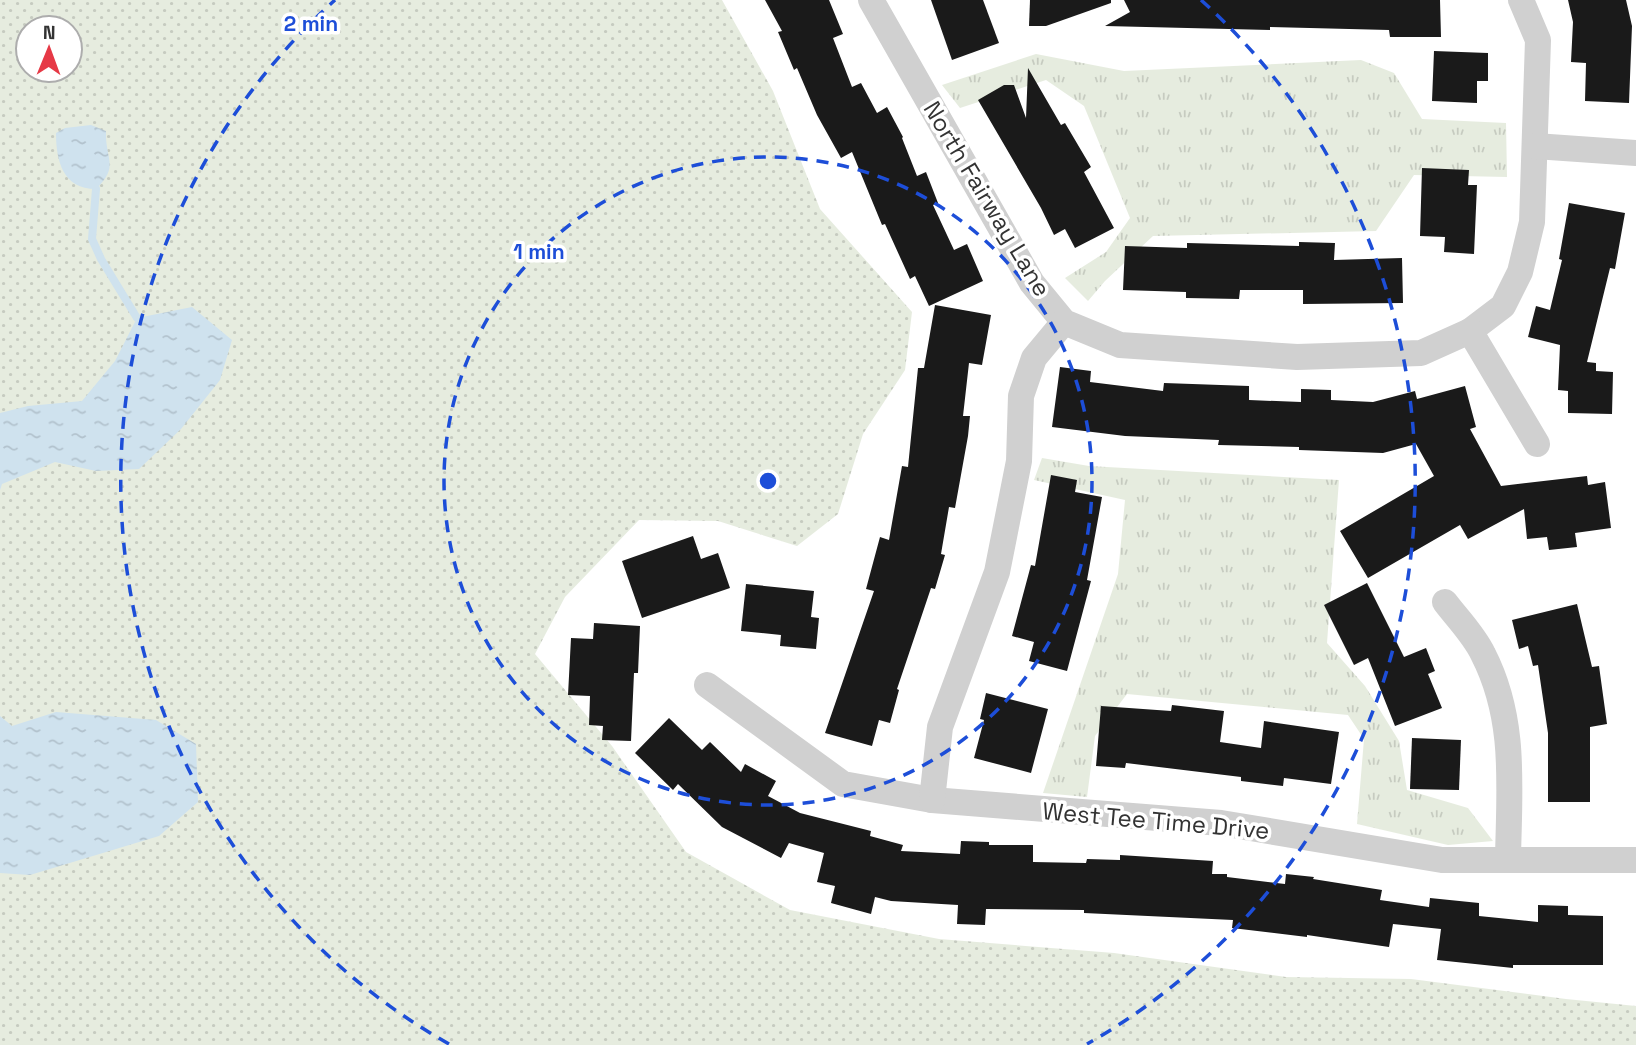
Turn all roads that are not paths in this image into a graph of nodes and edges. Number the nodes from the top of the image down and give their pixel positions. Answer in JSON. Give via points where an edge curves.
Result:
{"nodes":[{"id":1,"x":871,"y":0,"type":"edge"},
{"id":2,"x":1521,"y":0,"type":"edge"},
{"id":3,"x":1535,"y":146,"type":"junction"},
{"id":4,"x":1636,"y":153,"type":"edge"},
{"id":5,"x":1064,"y":322,"type":"junction"},
{"id":6,"x":1470,"y":331,"type":"junction"},
{"id":7,"x":1537,"y":444,"type":"dead end"},
{"id":8,"x":1444,"y":602,"type":"dead end"},
{"id":9,"x":707,"y":685,"type":"dead end"},
{"id":10,"x":932,"y":800,"type":"junction"},
{"id":11,"x":1508,"y":860,"type":"junction"},
{"id":12,"x":1636,"y":860,"type":"edge"}],
"edges":[{"from":1,"to":5,"type":"street","name":"North Fairway Lane","via":[[1032,283]]},
{"from":2,"to":3,"type":"street","via":[[1538,40]]},
{"from":3,"to":4,"type":"street"},
{"from":3,"to":6,"type":"street","via":[[1532,222],[1520,272],[1503,306]]},
{"from":5,"to":6,"type":"street","via":[[1121,345],[1297,357],[1421,352]]},
{"from":5,"to":10,"type":"street","name":"North Fairway Lane","via":[[1034,358],[1021,396],[1019,461],[997,572],[940,727]]},
{"from":6,"to":7,"type":"street"},
{"from":8,"to":11,"type":"street","via":[[1482,652],[1500,692],[1510,746]]},
{"from":9,"to":10,"type":"street","name":"West Tee Time Drive","via":[[842,784]]},
{"from":10,"to":11,"type":"street","name":"West Tee Time Drive","via":[[1221,823],[1442,860]]},
{"from":11,"to":12,"type":"street","name":"West Tee Time Drive"}]}
